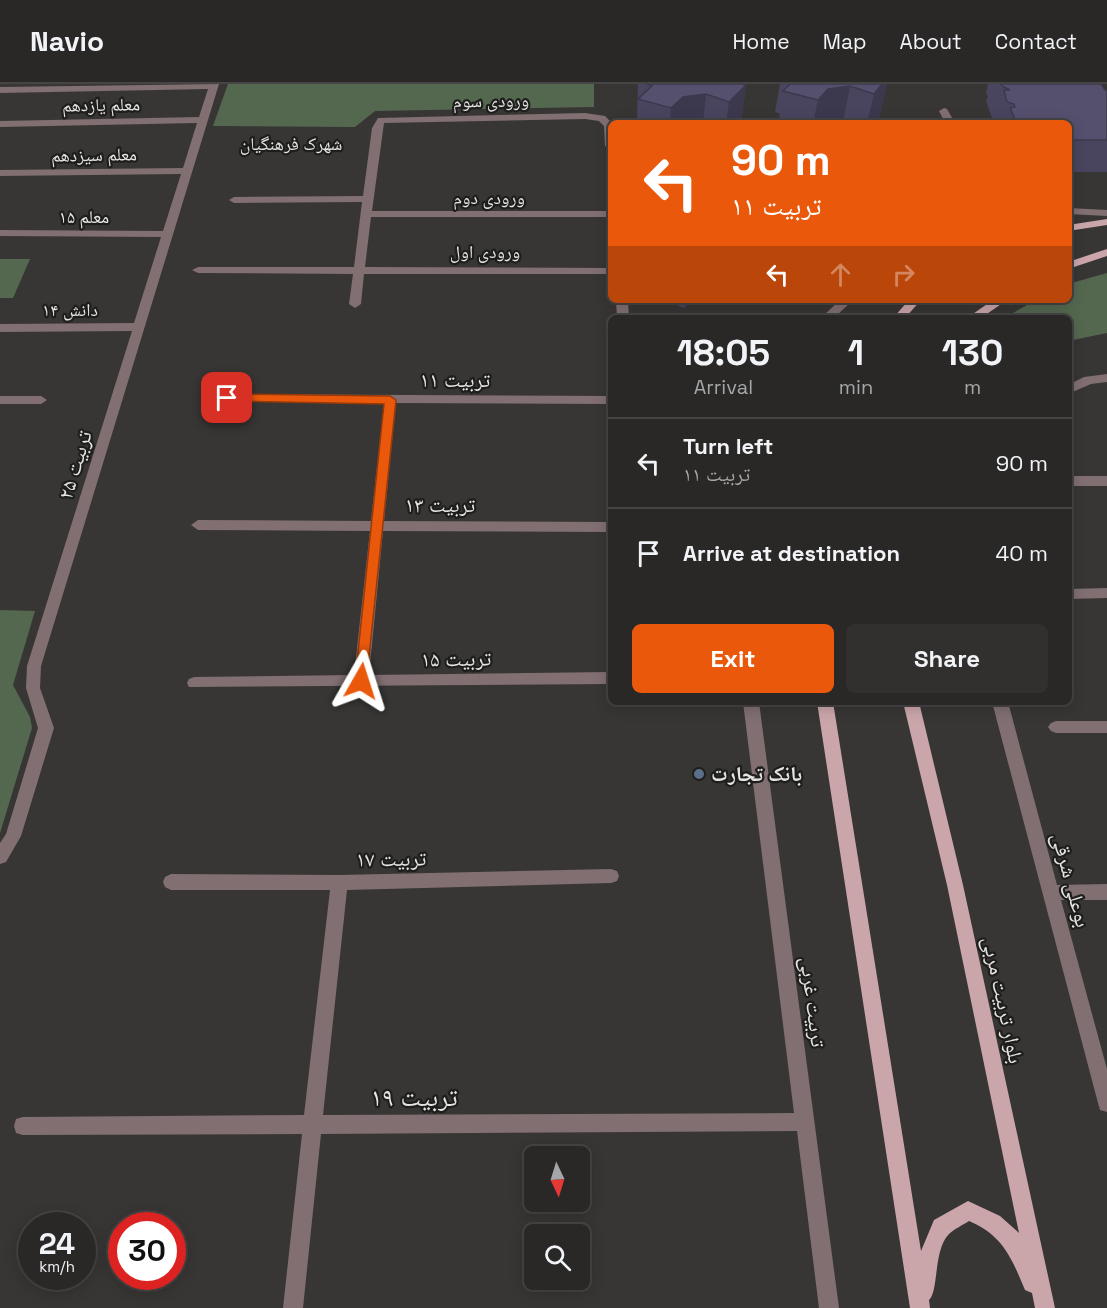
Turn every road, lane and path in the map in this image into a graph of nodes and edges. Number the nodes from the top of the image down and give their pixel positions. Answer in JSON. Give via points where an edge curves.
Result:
{"nodes":[{"id":1,"x":214,"y":85,"type":"edge"},
{"id":2,"x":0,"y":90,"type":"edge"},
{"id":3,"x":944,"y":111,"type":"dead end"},
{"id":4,"x":203,"y":120,"type":"junction"},
{"id":5,"x":948,"y":120,"type":"edge"},
{"id":6,"x":0,"y":124,"type":"edge"},
{"id":7,"x":608,"y":124,"type":"edge"},
{"id":8,"x":188,"y":171,"type":"junction"},
{"id":9,"x":0,"y":173,"type":"edge"},
{"id":10,"x":370,"y":199,"type":"junction"},
{"id":11,"x":234,"y":200,"type":"dead end"},
{"id":12,"x":1072,"y":211,"type":"edge"},
{"id":13,"x":1107,"y":213,"type":"edge"},
{"id":14,"x":368,"y":214,"type":"junction"},
{"id":15,"x":608,"y":214,"type":"edge"},
{"id":16,"x":1107,"y":222,"type":"edge"},
{"id":17,"x":1072,"y":227,"type":"edge"},
{"id":18,"x":0,"y":233,"type":"edge"},
{"id":19,"x":168,"y":234,"type":"junction"},
{"id":20,"x":1107,"y":252,"type":"edge"},
{"id":21,"x":1072,"y":265,"type":"edge"},
{"id":22,"x":360,"y":269,"type":"junction"},
{"id":23,"x":198,"y":270,"type":"dead end"},
{"id":24,"x":608,"y":271,"type":"edge"},
{"id":25,"x":844,"y":303,"type":"edge"},
{"id":26,"x":912,"y":303,"type":"edge"},
{"id":27,"x":996,"y":303,"type":"edge"},
{"id":28,"x":355,"y":304,"type":"dead end"},
{"id":29,"x":830,"y":315,"type":"edge"},
{"id":30,"x":902,"y":315,"type":"edge"},
{"id":31,"x":977,"y":315,"type":"edge"},
{"id":32,"x":140,"y":327,"type":"junction"},
{"id":33,"x":0,"y":328,"type":"edge"},
{"id":34,"x":1107,"y":378,"type":"edge"},
{"id":35,"x":1072,"y":388,"type":"edge"},
{"id":36,"x":227,"y":398,"type":"dead end"},
{"id":37,"x":0,"y":400,"type":"edge"},
{"id":38,"x":41,"y":400,"type":"dead end"},
{"id":39,"x":390,"y":400,"type":"junction"},
{"id":40,"x":608,"y":400,"type":"edge"},
{"id":41,"x":1072,"y":481,"type":"edge"},
{"id":42,"x":1107,"y":481,"type":"edge"},
{"id":43,"x":198,"y":525,"type":"dead end"},
{"id":44,"x":376,"y":526,"type":"junction"},
{"id":45,"x":608,"y":527,"type":"edge"},
{"id":46,"x":1107,"y":593,"type":"edge"},
{"id":47,"x":1072,"y":594,"type":"edge"},
{"id":48,"x":608,"y":678,"type":"edge"},
{"id":49,"x":361,"y":681,"type":"junction"},
{"id":50,"x":194,"y":683,"type":"dead end"},
{"id":51,"x":751,"y":705,"type":"edge"},
{"id":52,"x":825,"y":705,"type":"edge"},
{"id":53,"x":912,"y":705,"type":"edge"},
{"id":54,"x":1001,"y":705,"type":"edge"},
{"id":55,"x":1056,"y":727,"type":"dead end"},
{"id":56,"x":1107,"y":727,"type":"edge"},
{"id":57,"x":0,"y":856,"type":"edge"},
{"id":58,"x":611,"y":876,"type":"dead end"},
{"id":59,"x":171,"y":882,"type":"dead end"},
{"id":60,"x":339,"y":883,"type":"junction"},
{"id":61,"x":1107,"y":892,"type":"edge"},
{"id":62,"x":1051,"y":893,"type":"junction"},
{"id":63,"x":1107,"y":1103,"type":"edge"},
{"id":64,"x":805,"y":1122,"type":"junction"},
{"id":65,"x":313,"y":1125,"type":"junction"},
{"id":66,"x":22,"y":1126,"type":"dead end"},
{"id":67,"x":293,"y":1308,"type":"edge"},
{"id":68,"x":829,"y":1308,"type":"edge"},
{"id":69,"x":922,"y":1308,"type":"edge"},
{"id":70,"x":1043,"y":1308,"type":"edge"}],
"edges":[{"from":1,"to":2,"type":"street"},
{"from":1,"to":4,"type":"street","name":"تربیت ۲۵"},
{"from":3,"to":5,"type":"street"},
{"from":4,"to":6,"type":"street","name":"معلم یازدهم"},
{"from":4,"to":8,"type":"street","name":"تربیت ۲۵"},
{"from":7,"to":10,"type":"street","name":"ورودی سوم","via":[[602,118],[585,116],[381,120]]},
{"from":8,"to":9,"type":"street","name":"معلم سیزدهم"},
{"from":8,"to":19,"type":"street","name":"تربیت ۲۵"},
{"from":10,"to":11,"type":"street"},
{"from":10,"to":14,"type":"street"},
{"from":12,"to":13,"type":"street"},
{"from":14,"to":15,"type":"street","name":"ورودی دوم"},
{"from":14,"to":22,"type":"street"},
{"from":16,"to":17,"type":"main road"},
{"from":18,"to":19,"type":"street","name":"معلم ۱۵"},
{"from":19,"to":32,"type":"street","name":"تربیت ۲۵"},
{"from":20,"to":21,"type":"main road"},
{"from":22,"to":23,"type":"street","name":"ورودی اول"},
{"from":22,"to":24,"type":"street","name":"ورودی اول"},
{"from":22,"to":28,"type":"street"},
{"from":25,"to":29,"type":"street"},
{"from":26,"to":30,"type":"main road"},
{"from":27,"to":31,"type":"main road"},
{"from":32,"to":33,"type":"street","name":"دانش ۱۴"},
{"from":32,"to":57,"type":"street","name":"تربیت ۲۵","via":[[34,666],[33,687],[46,728],[13,836]]},
{"from":34,"to":35,"type":"street","via":[[1088,380]]},
{"from":36,"to":39,"type":"street","name":"تربیت ۱۱"},
{"from":37,"to":38,"type":"street"},
{"from":39,"to":40,"type":"street","name":"تربیت ۱۱"},
{"from":39,"to":44,"type":"street"},
{"from":41,"to":42,"type":"street"},
{"from":43,"to":44,"type":"street","name":"تربیت ۱۳"},
{"from":44,"to":45,"type":"street","name":"تربیت ۱۳"},
{"from":44,"to":49,"type":"street"},
{"from":46,"to":47,"type":"street"},
{"from":48,"to":49,"type":"street","name":"تربیت ۱۵"},
{"from":49,"to":50,"type":"street","name":"تربیت ۱۵"},
{"from":51,"to":64,"type":"street","name":"تربیت غربی"},
{"from":52,"to":69,"type":"main road"},
{"from":53,"to":70,"type":"main road","name":"بلوار تربیت مربی","via":[[955,885]]},
{"from":54,"to":62,"type":"street","name":"بوعلی شرقی"},
{"from":55,"to":56,"type":"street"},
{"from":58,"to":60,"type":"street","name":"تربیت ۱۷"},
{"from":59,"to":60,"type":"street","name":"تربیت ۱۷"},
{"from":60,"to":65,"type":"street"},
{"from":61,"to":62,"type":"street"},
{"from":62,"to":63,"type":"street","name":"بوعلی شرقی"},
{"from":64,"to":65,"type":"street","name":"تربیت ۱۹"},
{"from":64,"to":68,"type":"street","name":"تربیت غربی"},
{"from":65,"to":66,"type":"street","name":"تربیت ۱۹"},
{"from":65,"to":67,"type":"street"},
{"from":69,"to":70,"type":"main road","via":[[925,1266],[941,1227],[968,1211],[990,1219],[1010,1234]]}]}
